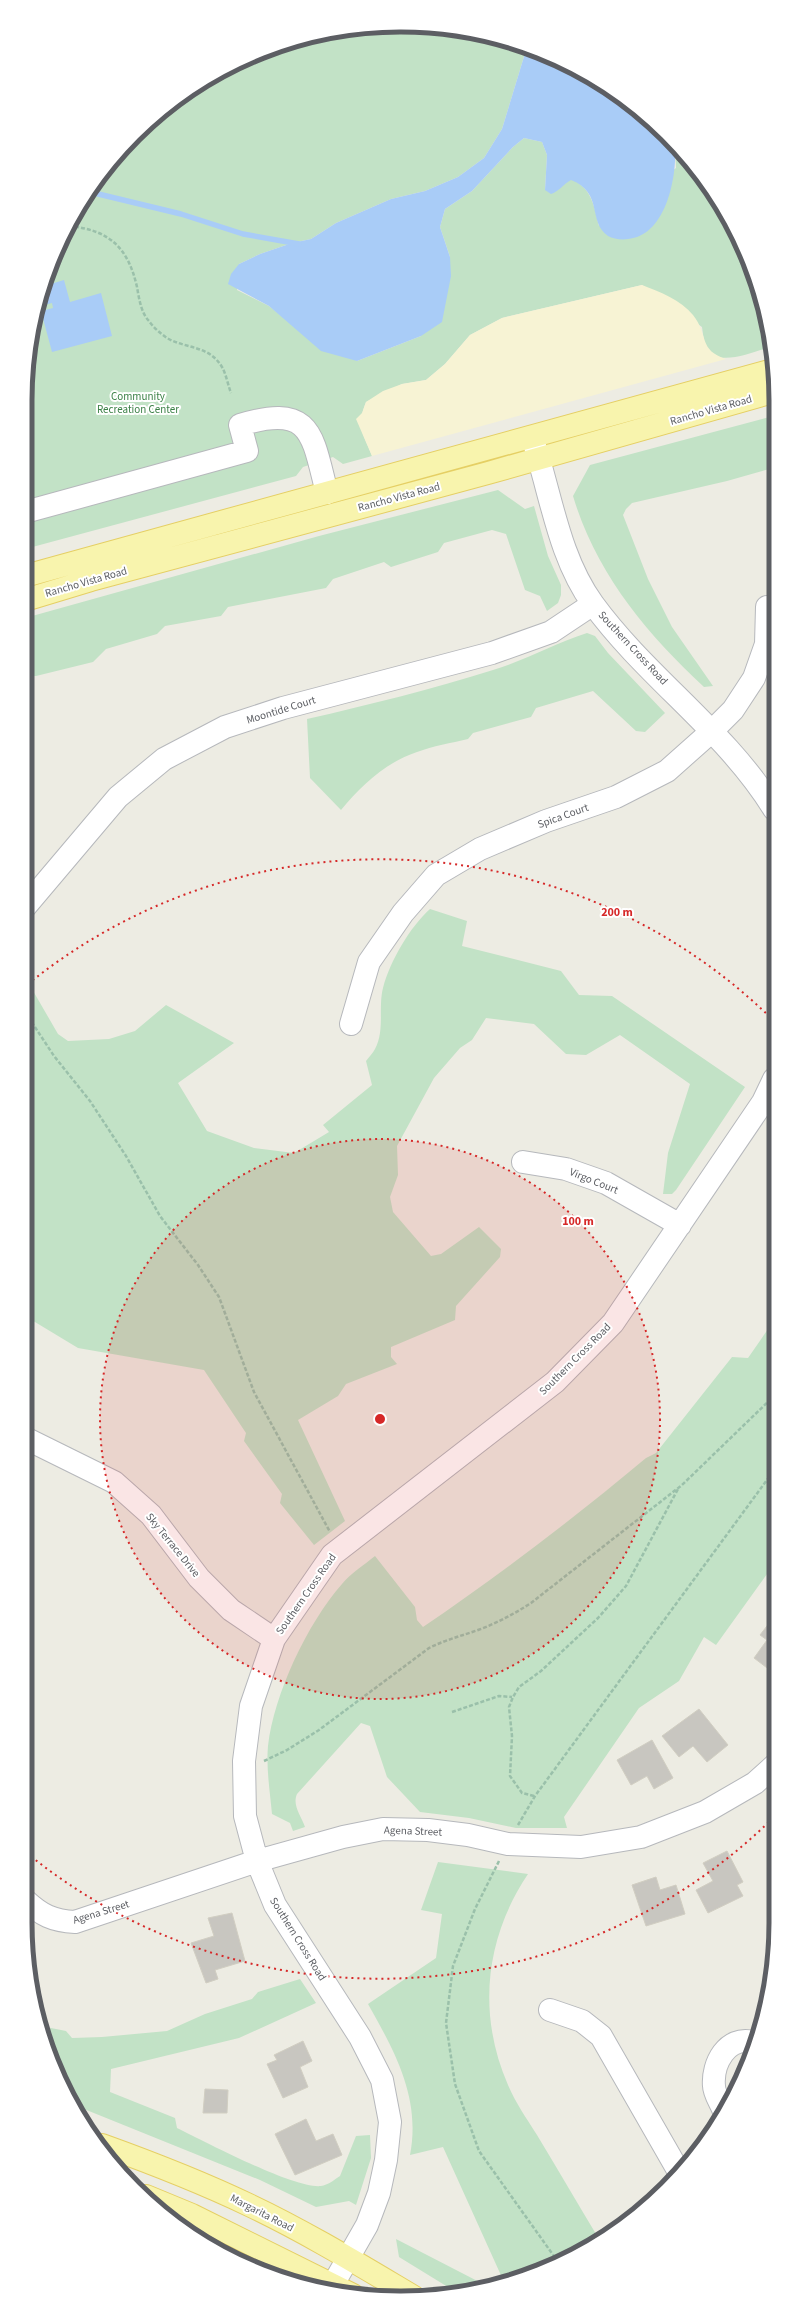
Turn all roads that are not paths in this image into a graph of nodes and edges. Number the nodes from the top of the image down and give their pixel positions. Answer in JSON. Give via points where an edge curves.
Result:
{"nodes":[{"id":1,"x":768,"y":371,"type":"edge"},
{"id":2,"x":769,"y":393,"type":"edge"},
{"id":3,"x":532,"y":437,"type":"junction"},
{"id":4,"x":540,"y":459,"type":"junction"},
{"id":5,"x":327,"y":494,"type":"junction"},
{"id":6,"x":32,"y":510,"type":"edge"},
{"id":7,"x":32,"y":574,"type":"edge"},
{"id":8,"x":32,"y":598,"type":"edge"},
{"id":9,"x":593,"y":604,"type":"junction"},
{"id":10,"x":767,"y":607,"type":"dead end"},
{"id":11,"x":712,"y":731,"type":"junction"},
{"id":12,"x":769,"y":801,"type":"edge"},
{"id":13,"x":32,"y":899,"type":"edge"},
{"id":14,"x":351,"y":1024,"type":"dead end"},
{"id":15,"x":769,"y":1089,"type":"edge"},
{"id":16,"x":523,"y":1162,"type":"dead end"},
{"id":17,"x":680,"y":1225,"type":"junction"},
{"id":18,"x":32,"y":1441,"type":"edge"},
{"id":19,"x":274,"y":1639,"type":"junction"},
{"id":20,"x":769,"y":1770,"type":"edge"},
{"id":21,"x":257,"y":1861,"type":"junction"},
{"id":22,"x":32,"y":1906,"type":"edge"},
{"id":23,"x":550,"y":2010,"type":"dead end"},
{"id":24,"x":749,"y":2041,"type":"edge"},
{"id":25,"x":721,"y":2106,"type":"edge"},
{"id":26,"x":107,"y":2146,"type":"edge"},
{"id":27,"x":676,"y":2167,"type":"edge"},
{"id":28,"x":160,"y":2202,"type":"edge"},
{"id":29,"x":348,"y":2258,"type":"junction"},
{"id":30,"x":325,"y":2283,"type":"edge"},
{"id":31,"x":334,"y":2285,"type":"edge"},
{"id":32,"x":404,"y":2291,"type":"edge"}],
"edges":[{"from":1,"to":3,"type":"main road","name":"Rancho Vista Road"},
{"from":2,"to":4,"type":"main road","name":"Rancho Vista Road"},
{"from":3,"to":4,"type":"street","name":"Southern Cross Road"},
{"from":3,"to":5,"type":"main road","name":"Rancho Vista Road"},
{"from":4,"to":8,"type":"main road","name":"Rancho Vista Road"},
{"from":4,"to":9,"type":"street","name":"Southern Cross Road","via":[[556,523],[575,573]]},
{"from":5,"to":6,"type":"street","via":[[308,432],[296,421],[279,416],[240,425],[247,451]]},
{"from":5,"to":7,"type":"main road","name":"Rancho Vista Road"},
{"from":9,"to":11,"type":"street","name":"Southern Cross Road"},
{"from":9,"to":13,"type":"street","name":"Moontide Court","via":[[551,632],[492,653],[283,708],[225,728],[164,759],[118,797]]},
{"from":10,"to":11,"type":"street","name":"Spica Court","via":[[766,644],[754,678],[733,710]]},
{"from":11,"to":12,"type":"street","name":"Southern Cross Road"},
{"from":11,"to":14,"type":"street","name":"Spica Court","via":[[667,771],[616,797],[546,821],[480,849],[436,875],[403,913],[369,962]]},
{"from":15,"to":17,"type":"street","name":"Southern Cross Road"},
{"from":16,"to":17,"type":"street","name":"Virgo Court","via":[[566,1169],[606,1183]]},
{"from":17,"to":19,"type":"street","name":"Southern Cross Road","via":[[613,1323],[555,1382],[418,1490],[338,1548]]},
{"from":18,"to":19,"type":"street","name":"Sky Terrace Drive","via":[[114,1482],[151,1515],[199,1578],[231,1610]]},
{"from":19,"to":21,"type":"street","name":"Southern Cross Road","via":[[251,1706],[244,1764],[244,1816]]},
{"from":20,"to":21,"type":"street","name":"Agena Street","via":[[755,1782],[705,1812],[642,1837],[581,1847],[508,1844],[428,1830],[383,1829],[343,1837]]},
{"from":21,"to":22,"type":"street","name":"Agena Street","via":[[75,1922],[58,1922]]},
{"from":21,"to":29,"type":"street","name":"Southern Cross Road","via":[[275,1905],[360,2037],[382,2080],[390,2122],[386,2160],[372,2212]]},
{"from":23,"to":27,"type":"street","via":[[582,2021],[601,2036]]},
{"from":24,"to":25,"type":"street","via":[[730,2046],[719,2057],[714,2087]]},
{"from":26,"to":29,"type":"main road","name":"Margarita Road","via":[[176,2172],[250,2206]]},
{"from":28,"to":30,"type":"main road","via":[[192,2215]]},
{"from":29,"to":31,"type":"street","name":"Southern Cross Road"},
{"from":29,"to":32,"type":"main road","name":"Margarita Road"}]}
